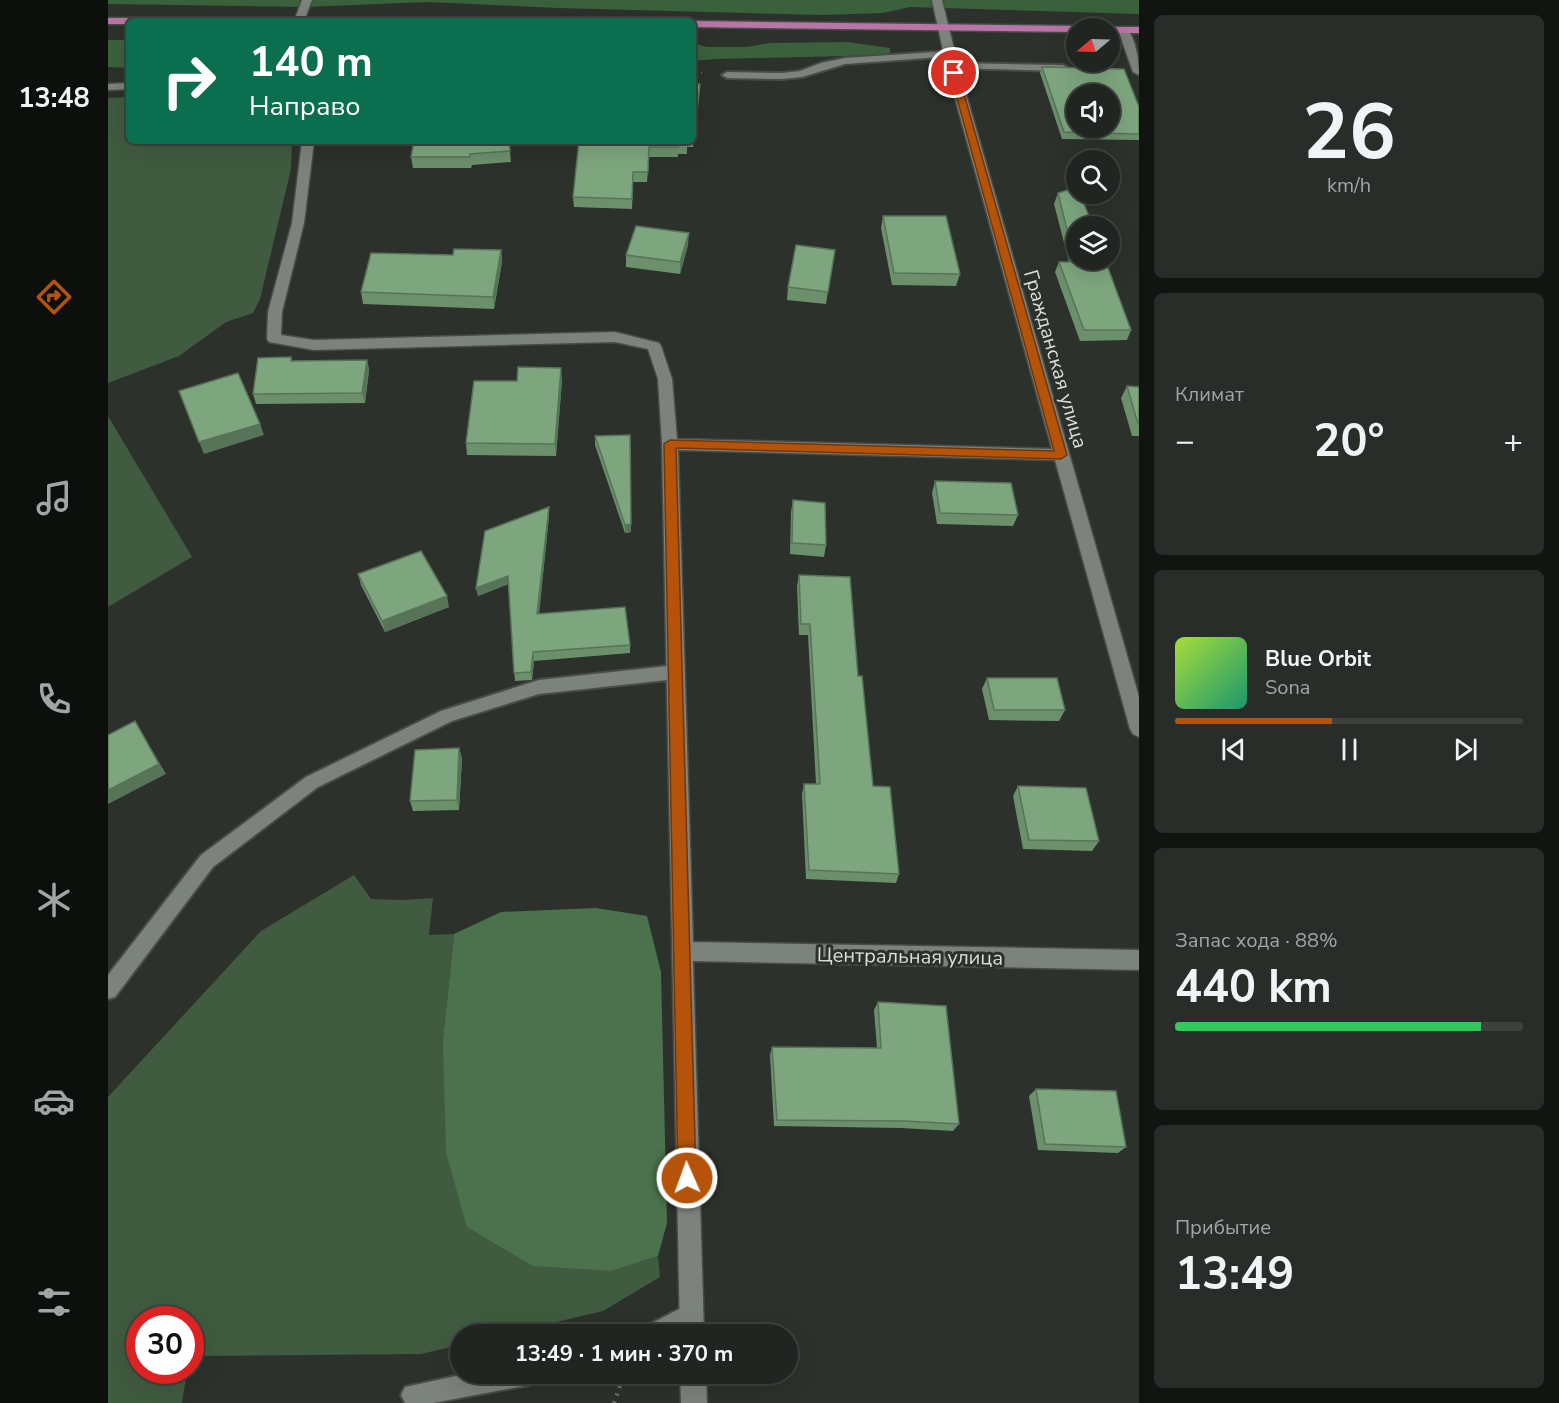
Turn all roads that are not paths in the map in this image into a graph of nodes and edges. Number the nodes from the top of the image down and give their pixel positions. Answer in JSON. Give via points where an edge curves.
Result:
{"nodes":[{"id":1,"x":307,"y":0,"type":"edge"},
{"id":2,"x":937,"y":0,"type":"edge"},
{"id":3,"x":300,"y":18,"type":"edge"},
{"id":4,"x":108,"y":21,"type":"edge"},
{"id":5,"x":126,"y":21,"type":"edge"},
{"id":6,"x":696,"y":24,"type":"edge"},
{"id":7,"x":944,"y":28,"type":"junction"},
{"id":8,"x":1066,"y":29,"type":"edge"},
{"id":9,"x":1123,"y":30,"type":"joint"},
{"id":10,"x":1139,"y":30,"type":"edge"},
{"id":11,"x":951,"y":60,"type":"junction"},
{"id":12,"x":1066,"y":68,"type":"edge"},
{"id":13,"x":1135,"y":70,"type":"edge"},
{"id":14,"x":728,"y":75,"type":"dead end"},
{"id":15,"x":126,"y":86,"type":"edge"},
{"id":16,"x":108,"y":87,"type":"edge"},
{"id":17,"x":308,"y":144,"type":"edge"},
{"id":18,"x":670,"y":444,"type":"junction"},
{"id":19,"x":1061,"y":455,"type":"junction"},
{"id":20,"x":676,"y":672,"type":"junction"},
{"id":21,"x":1139,"y":729,"type":"edge"},
{"id":22,"x":681,"y":951,"type":"junction"},
{"id":23,"x":1139,"y":960,"type":"edge"},
{"id":24,"x":108,"y":990,"type":"edge"},
{"id":25,"x":691,"y":1324,"type":"edge"},
{"id":26,"x":474,"y":1384,"type":"edge"},
{"id":27,"x":693,"y":1384,"type":"edge"},
{"id":28,"x":413,"y":1395,"type":"dead end"},
{"id":29,"x":694,"y":1403,"type":"edge"}],
"edges":[{"from":1,"to":3,"type":"street"},
{"from":2,"to":7,"type":"street","name":"Гражданская улица"},
{"from":4,"to":5,"type":"main road"},
{"from":6,"to":7,"type":"main road"},
{"from":7,"to":8,"type":"main road"},
{"from":7,"to":11,"type":"street","name":"Гражданская улица"},
{"from":9,"to":10,"type":"main road"},
{"from":9,"to":13,"type":"street"},
{"from":11,"to":12,"type":"lane"},
{"from":11,"to":14,"type":"lane","via":[[845,61],[802,74]]},
{"from":11,"to":19,"type":"street","name":"Гражданская улица"},
{"from":15,"to":16,"type":"street"},
{"from":17,"to":18,"type":"street","via":[[298,223],[275,312],[274,339],[314,345],[615,337],[654,346],[665,379]]},
{"from":18,"to":19,"type":"street"},
{"from":18,"to":20,"type":"street"},
{"from":19,"to":21,"type":"street","name":"Гражданская улица"},
{"from":20,"to":22,"type":"street"},
{"from":20,"to":24,"type":"lane","via":[[540,687],[447,716],[312,782],[207,861]]},
{"from":22,"to":23,"type":"street","name":"Центральная улица"},
{"from":22,"to":25,"type":"street"},
{"from":26,"to":28,"type":"lane"},
{"from":27,"to":29,"type":"street"}]}
